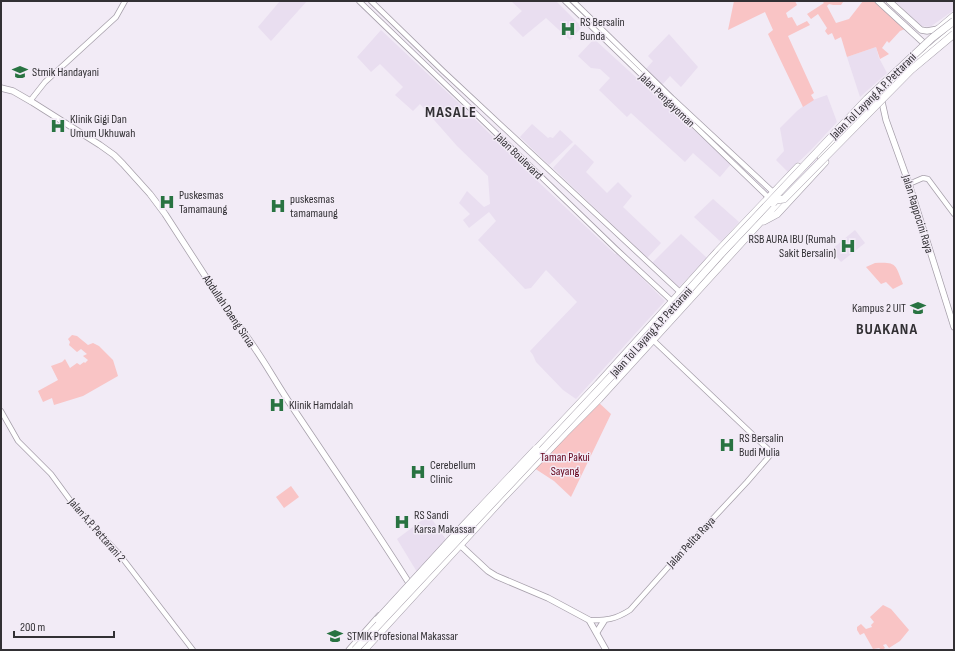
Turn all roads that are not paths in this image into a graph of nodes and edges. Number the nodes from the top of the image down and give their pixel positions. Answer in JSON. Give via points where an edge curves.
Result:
{"nodes":[{"id":1,"x":125,"y":1,"type":"edge"},
{"id":2,"x":359,"y":1,"type":"edge"},
{"id":3,"x":371,"y":1,"type":"edge"},
{"id":4,"x":565,"y":1,"type":"edge"},
{"id":5,"x":573,"y":1,"type":"edge"},
{"id":6,"x":878,"y":1,"type":"edge"},
{"id":7,"x":889,"y":1,"type":"edge"},
{"id":8,"x":954,"y":16,"type":"edge"},
{"id":9,"x":954,"y":21,"type":"edge"},
{"id":10,"x":938,"y":30,"type":"junction"},
{"id":11,"x":954,"y":30,"type":"edge"},
{"id":12,"x":954,"y":35,"type":"edge"},
{"id":13,"x":923,"y":42,"type":"junction"},
{"id":14,"x":930,"y":50,"type":"junction"},
{"id":15,"x":1,"y":85,"type":"edge"},
{"id":16,"x":1,"y":88,"type":"edge"},
{"id":17,"x":13,"y":91,"type":"junction"},
{"id":18,"x":31,"y":101,"type":"junction"},
{"id":19,"x":882,"y":102,"type":"junction"},
{"id":20,"x":846,"y":117,"type":"junction"},
{"id":21,"x":853,"y":123,"type":"junction"},
{"id":22,"x":835,"y":129,"type":"junction"},
{"id":23,"x":842,"y":135,"type":"junction"},
{"id":24,"x":743,"y":164,"type":"junction"},
{"id":25,"x":739,"y":169,"type":"junction"},
{"id":26,"x":909,"y":184,"type":"junction"},
{"id":27,"x":773,"y":197,"type":"junction"},
{"id":28,"x":954,"y":214,"type":"edge"},
{"id":29,"x":760,"y":222,"type":"junction"},
{"id":30,"x":681,"y":292,"type":"junction"},
{"id":31,"x":690,"y":300,"type":"junction"},
{"id":32,"x":673,"y":302,"type":"junction"},
{"id":33,"x":682,"y":309,"type":"junction"},
{"id":34,"x":954,"y":327,"type":"edge"},
{"id":35,"x":653,"y":340,"type":"junction"},
{"id":36,"x":598,"y":384,"type":"junction"},
{"id":37,"x":607,"y":391,"type":"junction"},
{"id":38,"x":582,"y":400,"type":"junction"},
{"id":39,"x":591,"y":407,"type":"junction"},
{"id":40,"x":1,"y":411,"type":"edge"},
{"id":41,"x":552,"y":432,"type":"junction"},
{"id":42,"x":455,"y":536,"type":"junction"},
{"id":43,"x":460,"y":545,"type":"junction"},
{"id":44,"x":409,"y":583,"type":"junction"},
{"id":45,"x":383,"y":614,"type":"junction"},
{"id":46,"x":589,"y":620,"type":"junction"},
{"id":47,"x":604,"y":621,"type":"junction"},
{"id":48,"x":390,"y":622,"type":"junction"},
{"id":49,"x":597,"y":632,"type":"junction"},
{"id":50,"x":368,"y":633,"type":"junction"},
{"id":51,"x":374,"y":639,"type":"junction"},
{"id":52,"x":193,"y":650,"type":"edge"},
{"id":53,"x":350,"y":650,"type":"edge"},
{"id":54,"x":355,"y":650,"type":"edge"},
{"id":55,"x":360,"y":650,"type":"edge"},
{"id":56,"x":364,"y":650,"type":"edge"},
{"id":57,"x":606,"y":650,"type":"edge"}],
"edges":[{"from":1,"to":18,"type":"street","via":[[116,17],[47,82]]},
{"from":2,"to":32,"type":"street","name":"Jalan Boulevard"},
{"from":3,"to":30,"type":"street","name":"Jalan Boulevard"},
{"from":4,"to":25,"type":"street","name":"Jalan Pengayoman"},
{"from":5,"to":24,"type":"street","name":"Jalan Pengayoman"},
{"from":6,"to":13,"type":"main road"},
{"from":7,"to":10,"type":"main road","via":[[921,30]]},
{"from":8,"to":10,"type":"highway"},
{"from":9,"to":54,"type":"highway","name":"Jalan Tol Layang A.P. Pettarani","bridge":true,"via":[[932,38],[867,99]]},
{"from":10,"to":13,"type":"highway"},
{"from":11,"to":14,"type":"highway"},
{"from":12,"to":19,"type":"highway"},
{"from":12,"to":27,"type":"highway","bridge":true,"via":[[911,70],[784,199]]},
{"from":13,"to":14,"type":"main road"},
{"from":13,"to":20,"type":"highway"},
{"from":14,"to":21,"type":"highway"},
{"from":15,"to":17,"type":"main road"},
{"from":16,"to":17,"type":"main road","name":"Abdullah Daeng Sirua"},
{"from":17,"to":18,"type":"main road","name":"Abdullah Daeng Sirua"},
{"from":18,"to":44,"type":"main road","name":"Abdullah Daeng Sirua","via":[[114,155],[150,194]]},
{"from":19,"to":26,"type":"main road","name":"Jalan Rappocini Raya"},
{"from":19,"to":29,"type":"highway","via":[[776,214]]},
{"from":20,"to":21,"type":"highway","via":[[848,125]]},
{"from":20,"to":22,"type":"highway"},
{"from":21,"to":23,"type":"highway"},
{"from":22,"to":23,"type":"highway","via":[[842,128]]},
{"from":22,"to":27,"type":"highway"},
{"from":23,"to":29,"type":"highway"},
{"from":24,"to":25,"type":"street"},
{"from":24,"to":27,"type":"street","name":"Jalan Pengayoman"},
{"from":25,"to":27,"type":"street","name":"Jalan Pengayoman"},
{"from":26,"to":28,"type":"street","via":[[923,178],[928,179]]},
{"from":26,"to":34,"type":"main road","name":"Jalan Rappocini Raya"},
{"from":27,"to":30,"type":"highway","via":[[711,258]]},
{"from":27,"to":55,"type":"highway","name":"Jalan Tol Layang A.P. Pettarani","bridge":true,"via":[[591,402]]},
{"from":29,"to":31,"type":"highway"},
{"from":30,"to":31,"type":"street","name":"Jalan Boulevard"},
{"from":30,"to":32,"type":"highway"},
{"from":31,"to":33,"type":"highway"},
{"from":32,"to":33,"type":"street","name":"Jalan Boulevard"},
{"from":32,"to":36,"type":"highway"},
{"from":33,"to":35,"type":"highway"},
{"from":35,"to":37,"type":"highway"},
{"from":35,"to":47,"type":"street","name":"Jalan Pelita Raya","via":[[772,453],[638,602],[621,616]]},
{"from":36,"to":37,"type":"highway","via":[[599,391]]},
{"from":36,"to":38,"type":"highway"},
{"from":37,"to":39,"type":"highway"},
{"from":38,"to":39,"type":"highway","via":[[589,398],[592,402]]},
{"from":38,"to":41,"type":"highway"},
{"from":39,"to":43,"type":"highway"},
{"from":40,"to":52,"type":"street","name":"Jalan A.P. Pettarani 2","via":[[18,441],[51,474],[126,562]]},
{"from":41,"to":42,"type":"highway"},
{"from":41,"to":42,"type":"main road"},
{"from":41,"to":53,"type":"highway","bridge":true},
{"from":42,"to":44,"type":"main road"},
{"from":42,"to":45,"type":"highway"},
{"from":43,"to":46,"type":"main road","name":"Jalan Pelita Raya","via":[[496,576],[548,598]]},
{"from":43,"to":48,"type":"highway"},
{"from":44,"to":45,"type":"main road"},
{"from":45,"to":48,"type":"highway","via":[[383,622]]},
{"from":45,"to":50,"type":"highway"},
{"from":45,"to":53,"type":"main road"},
{"from":46,"to":47,"type":"street","name":"Jalan Pelita Raya"},
{"from":46,"to":49,"type":"main road"},
{"from":47,"to":49,"type":"main road"},
{"from":48,"to":51,"type":"highway"},
{"from":49,"to":57,"type":"main road"},
{"from":50,"to":51,"type":"highway","via":[[373,633]]},
{"from":50,"to":53,"type":"highway"},
{"from":51,"to":56,"type":"highway"}]}
